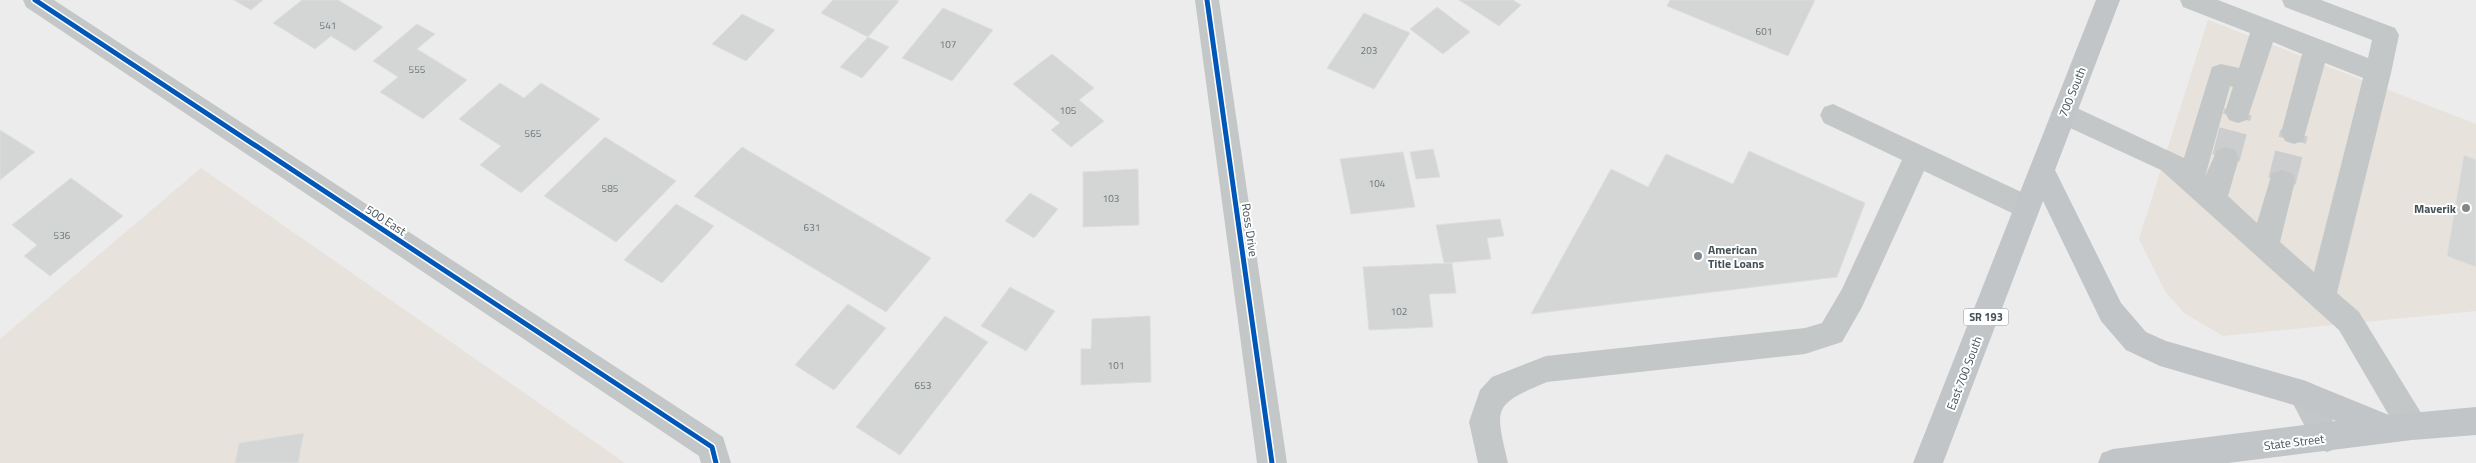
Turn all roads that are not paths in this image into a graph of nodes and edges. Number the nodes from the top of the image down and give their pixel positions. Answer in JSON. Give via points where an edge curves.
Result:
{"nodes":[{"id":1,"x":35,"y":0,"type":"edge"},
{"id":2,"x":1207,"y":0,"type":"edge"},
{"id":3,"x":2192,"y":0,"type":"edge"},
{"id":4,"x":2294,"y":0,"type":"edge"},
{"id":5,"x":2106,"y":7,"type":"edge"},
{"id":6,"x":2242,"y":9,"type":"edge"},
{"id":7,"x":2264,"y":29,"type":"junction"},
{"id":8,"x":2316,"y":49,"type":"junction"},
{"id":9,"x":2378,"y":73,"type":"junction"},
{"id":10,"x":2248,"y":80,"type":"junction"},
{"id":11,"x":2238,"y":112,"type":"tunnel mouth"},
{"id":12,"x":2064,"y":113,"type":"junction"},
{"id":13,"x":1834,"y":116,"type":"dead end"},
{"id":14,"x":2294,"y":133,"type":"tunnel mouth"},
{"id":15,"x":1918,"y":155,"type":"junction"},
{"id":16,"x":2226,"y":158,"type":"tunnel mouth"},
{"id":17,"x":2041,"y":169,"type":"junction"},
{"id":18,"x":2191,"y":180,"type":"junction"},
{"id":19,"x":2282,"y":181,"type":"tunnel mouth"},
{"id":20,"x":2213,"y":200,"type":"junction"},
{"id":21,"x":2026,"y":207,"type":"junction"},
{"id":22,"x":2265,"y":246,"type":"junction"},
{"id":23,"x":2322,"y":297,"type":"junction"},
{"id":24,"x":2304,"y":394,"type":"junction"},
{"id":25,"x":2476,"y":421,"type":"edge"},
{"id":26,"x":2402,"y":428,"type":"junction"},
{"id":27,"x":2327,"y":438,"type":"junction"},
{"id":28,"x":716,"y":463,"type":"edge"},
{"id":29,"x":1272,"y":463,"type":"edge"},
{"id":30,"x":1493,"y":463,"type":"edge"},
{"id":31,"x":1928,"y":463,"type":"edge"},
{"id":32,"x":2113,"y":463,"type":"edge"}],
"edges":[{"from":1,"to":28,"type":"street","name":"500 East","via":[[712,447]]},
{"from":2,"to":29,"type":"street","name":"Ross Drive"},
{"from":3,"to":6,"type":"street"},
{"from":4,"to":9,"type":"street","via":[[2386,36]]},
{"from":5,"to":12,"type":"main road","name":"700 South","number":"SR 193"},
{"from":6,"to":7,"type":"street"},
{"from":7,"to":8,"type":"street"},
{"from":7,"to":10,"type":"street"},
{"from":8,"to":9,"type":"street"},
{"from":8,"to":14,"type":"street"},
{"from":9,"to":23,"type":"street"},
{"from":10,"to":11,"type":"street"},
{"from":10,"to":18,"type":"street","via":[[2221,74]]},
{"from":12,"to":17,"type":"main road","name":"700 South","number":"SR 193"},
{"from":12,"to":18,"type":"street","via":[[2170,162]]},
{"from":13,"to":15,"type":"street"},
{"from":15,"to":21,"type":"street"},
{"from":15,"to":30,"type":"street","via":[[1852,298],[1832,333],[1805,341],[1546,369],[1502,387],[1490,400],[1484,422]]},
{"from":16,"to":20,"type":"street"},
{"from":17,"to":21,"type":"main road","name":"East 700 South","number":"SR 193"},
{"from":17,"to":24,"type":"main road","via":[[2111,312],[2136,341],[2160,353]]},
{"from":18,"to":20,"type":"street"},
{"from":19,"to":22,"type":"street"},
{"from":20,"to":22,"type":"street"},
{"from":21,"to":31,"type":"main road","name":"East 700 South","number":"SR 193"},
{"from":22,"to":23,"type":"street"},
{"from":23,"to":26,"type":"street","via":[[2349,321]]},
{"from":24,"to":26,"type":"main road"},
{"from":24,"to":27,"type":"street"},
{"from":25,"to":26,"type":"main road","name":"State Street"},
{"from":26,"to":27,"type":"main road","name":"State Street"},
{"from":27,"to":32,"type":"main road","name":"State Street"}]}
